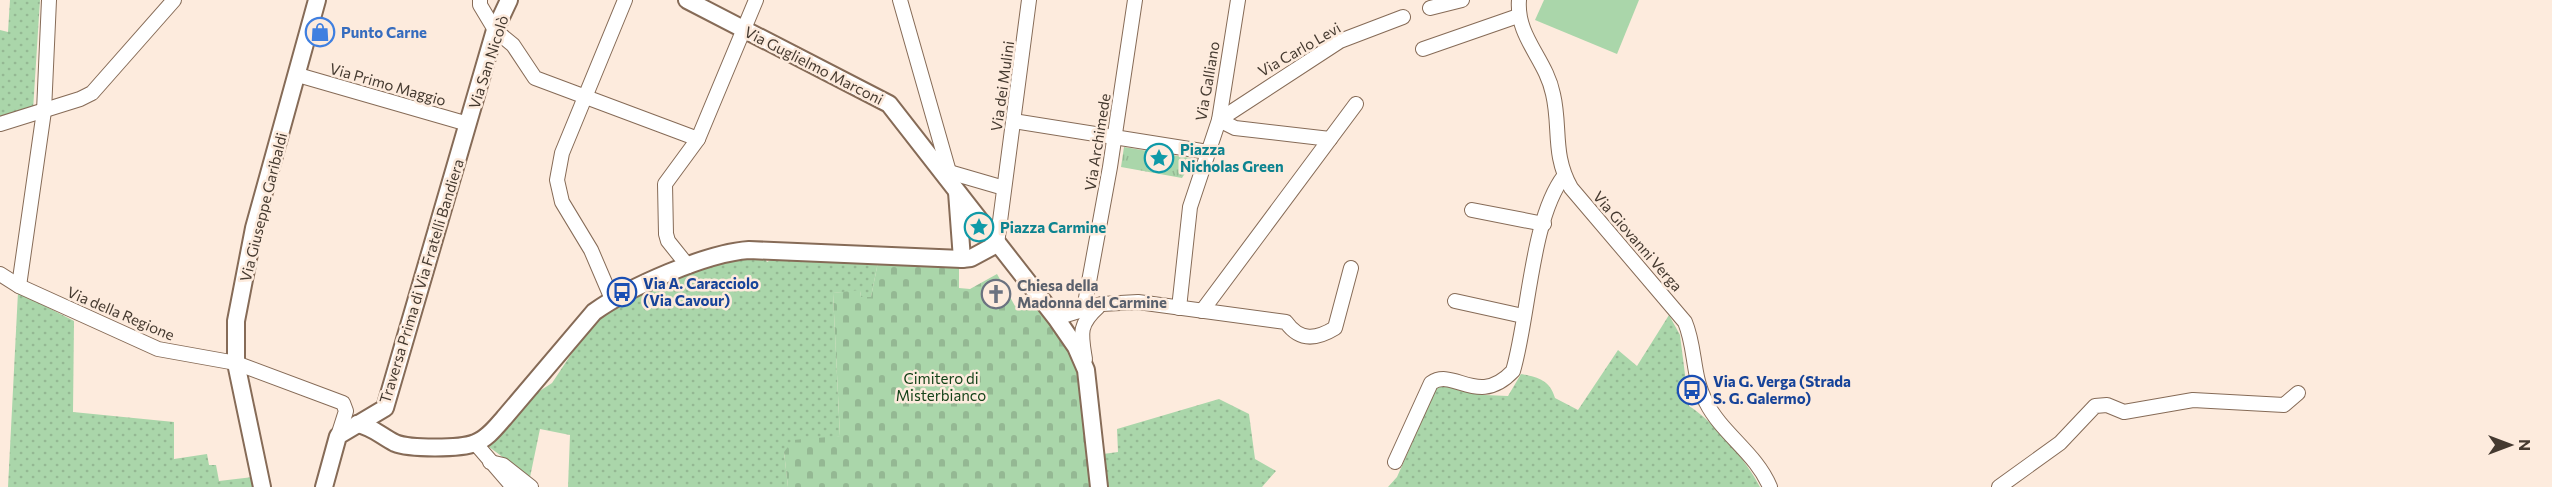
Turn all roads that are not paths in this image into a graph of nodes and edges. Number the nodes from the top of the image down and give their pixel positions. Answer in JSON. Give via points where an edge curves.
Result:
{"nodes":[{"id":1,"x":49,"y":0,"type":"edge"},
{"id":2,"x":174,"y":0,"type":"edge"},
{"id":3,"x":317,"y":0,"type":"edge"},
{"id":4,"x":480,"y":0,"type":"edge"},
{"id":5,"x":509,"y":0,"type":"edge"},
{"id":6,"x":625,"y":0,"type":"edge"},
{"id":7,"x":687,"y":0,"type":"edge"},
{"id":8,"x":756,"y":0,"type":"edge"},
{"id":9,"x":900,"y":0,"type":"edge"},
{"id":10,"x":1030,"y":0,"type":"edge"},
{"id":11,"x":1135,"y":0,"type":"edge"},
{"id":12,"x":1238,"y":0,"type":"edge"},
{"id":13,"x":1462,"y":0,"type":"edge"},
{"id":14,"x":1519,"y":0,"type":"edge"},
{"id":15,"x":1430,"y":8,"type":"dead end"},
{"id":16,"x":1518,"y":16,"type":"junction"},
{"id":17,"x":1402,"y":17,"type":"dead end"},
{"id":18,"x":744,"y":29,"type":"junction"},
{"id":19,"x":495,"y":30,"type":"junction"},
{"id":20,"x":1423,"y":49,"type":"dead end"},
{"id":21,"x":298,"y":75,"type":"junction"},
{"id":22,"x":585,"y":94,"type":"junction"},
{"id":23,"x":1356,"y":104,"type":"dead end"},
{"id":24,"x":44,"y":111,"type":"junction"},
{"id":25,"x":1219,"y":120,"type":"junction"},
{"id":26,"x":1014,"y":121,"type":"junction"},
{"id":27,"x":0,"y":124,"type":"edge"},
{"id":28,"x":468,"y":124,"type":"junction"},
{"id":29,"x":1115,"y":136,"type":"junction"},
{"id":30,"x":698,"y":139,"type":"junction"},
{"id":31,"x":1330,"y":139,"type":"junction"},
{"id":32,"x":1208,"y":152,"type":"junction"},
{"id":33,"x":1564,"y":176,"type":"junction"},
{"id":34,"x":951,"y":180,"type":"junction"},
{"id":35,"x":1005,"y":182,"type":"junction"},
{"id":36,"x":1472,"y":210,"type":"dead end"},
{"id":37,"x":1544,"y":224,"type":"junction"},
{"id":38,"x":1000,"y":248,"type":"junction"},
{"id":39,"x":960,"y":259,"type":"junction"},
{"id":40,"x":688,"y":266,"type":"junction"},
{"id":41,"x":1351,"y":268,"type":"dead end"},
{"id":42,"x":0,"y":274,"type":"edge"},
{"id":43,"x":19,"y":286,"type":"junction"},
{"id":44,"x":1089,"y":292,"type":"junction"},
{"id":45,"x":612,"y":299,"type":"junction"},
{"id":46,"x":1455,"y":301,"type":"dead end"},
{"id":47,"x":1102,"y":304,"type":"junction"},
{"id":48,"x":1179,"y":308,"type":"junction"},
{"id":49,"x":1202,"y":311,"type":"junction"},
{"id":50,"x":1084,"y":314,"type":"junction"},
{"id":51,"x":1523,"y":316,"type":"junction"},
{"id":52,"x":1061,"y":325,"type":"junction"},
{"id":53,"x":236,"y":363,"type":"junction"},
{"id":54,"x":1086,"y":370,"type":"junction"},
{"id":55,"x":2298,"y":393,"type":"dead end"},
{"id":56,"x":357,"y":424,"type":"junction"},
{"id":57,"x":338,"y":436,"type":"junction"},
{"id":58,"x":475,"y":443,"type":"junction"},
{"id":59,"x":490,"y":462,"type":"junction"},
{"id":60,"x":1395,"y":462,"type":"dead end"},
{"id":61,"x":262,"y":487,"type":"edge"},
{"id":62,"x":324,"y":487,"type":"edge"},
{"id":63,"x":513,"y":487,"type":"edge"},
{"id":64,"x":531,"y":487,"type":"edge"},
{"id":65,"x":1099,"y":487,"type":"edge"},
{"id":66,"x":1770,"y":487,"type":"edge"},
{"id":67,"x":1999,"y":487,"type":"edge"}],
"edges":[{"from":1,"to":24,"type":"street"},
{"from":2,"to":24,"type":"street","via":[[92,93]]},
{"from":3,"to":21,"type":"main road","name":"Via Giuseppe Garibaldi"},
{"from":4,"to":19,"type":"street"},
{"from":5,"to":19,"type":"main road","name":"Via San Nicolò"},
{"from":6,"to":22,"type":"street"},
{"from":7,"to":18,"type":"main road","name":"Via Guglielmo Marconi"},
{"from":8,"to":18,"type":"street"},
{"from":9,"to":34,"type":"street"},
{"from":10,"to":26,"type":"street","name":"Via dei Mulini"},
{"from":11,"to":29,"type":"street","name":"Via Archimede"},
{"from":12,"to":25,"type":"street","name":"Via Galliano"},
{"from":13,"to":15,"type":"street"},
{"from":14,"to":16,"type":"street","name":"Via Giovanni Verga"},
{"from":16,"to":20,"type":"street"},
{"from":16,"to":33,"type":"street","name":"Via Giovanni Verga","via":[[1553,92],[1557,147]]},
{"from":17,"to":25,"type":"street","name":"Via Carlo Levi","via":[[1340,41]]},
{"from":18,"to":30,"type":"street"},
{"from":18,"to":34,"type":"main road","name":"Via Guglielmo Marconi","via":[[889,104]]},
{"from":19,"to":22,"type":"street","via":[[513,45],[535,78]]},
{"from":19,"to":28,"type":"main road","name":"Via San Nicolò"},
{"from":21,"to":28,"type":"street","name":"Via Primo Maggio"},
{"from":21,"to":53,"type":"main road","name":"Via Giuseppe Garibaldi","via":[[247,258],[236,321]]},
{"from":22,"to":30,"type":"street"},
{"from":22,"to":45,"type":"street","via":[[562,153],[558,189]]},
{"from":23,"to":31,"type":"street"},
{"from":24,"to":27,"type":"street"},
{"from":24,"to":43,"type":"street"},
{"from":25,"to":31,"type":"street","via":[[1235,128]]},
{"from":25,"to":32,"type":"street","name":"Via Galliano"},
{"from":26,"to":29,"type":"street"},
{"from":26,"to":35,"type":"street","name":"Via dei Mulini"},
{"from":28,"to":56,"type":"main road","name":"Traversa Prima di Via Fratelli Bandiera","via":[[385,408]]},
{"from":29,"to":32,"type":"street"},
{"from":29,"to":44,"type":"street","name":"Via Archimede"},
{"from":30,"to":40,"type":"street","via":[[664,191],[668,241]]},
{"from":31,"to":49,"type":"street"},
{"from":32,"to":48,"type":"street","name":"Via Galliano","via":[[1190,207]]},
{"from":33,"to":37,"type":"street","via":[[1554,189]]},
{"from":33,"to":66,"type":"street","name":"Via Giovanni Verga","via":[[1570,188],[1685,322],[1697,381],[1707,405],[1750,454]]},
{"from":34,"to":35,"type":"street"},
{"from":34,"to":38,"type":"main road","name":"Via Guglielmo Marconi"},
{"from":34,"to":39,"type":"main road"},
{"from":35,"to":38,"type":"street","name":"Via dei Mulini"},
{"from":36,"to":37,"type":"street"},
{"from":37,"to":51,"type":"street"},
{"from":38,"to":39,"type":"main road"},
{"from":38,"to":52,"type":"main road","name":"Via Guglielmo Marconi"},
{"from":39,"to":40,"type":"main road","via":[[749,250],[721,253]]},
{"from":40,"to":45,"type":"main road"},
{"from":41,"to":49,"type":"street","via":[[1335,328],[1320,338],[1301,336],[1286,322]]},
{"from":42,"to":43,"type":"street","name":"Via della Regione"},
{"from":43,"to":53,"type":"street","name":"Via della Regione","via":[[158,349]]},
{"from":44,"to":47,"type":"street"},
{"from":44,"to":50,"type":"street","name":"Via Archimede"},
{"from":45,"to":58,"type":"main road","via":[[594,312],[504,418]]},
{"from":46,"to":51,"type":"street"},
{"from":47,"to":48,"type":"street","via":[[1138,302]]},
{"from":47,"to":50,"type":"street"},
{"from":48,"to":49,"type":"street"},
{"from":50,"to":52,"type":"street"},
{"from":50,"to":54,"type":"street","name":"Via Archimede"},
{"from":51,"to":60,"type":"street","via":[[1513,371],[1485,388],[1443,379],[1431,383]]},
{"from":52,"to":54,"type":"main road","name":"Via Guglielmo Marconi"},
{"from":53,"to":57,"type":"street","name":"Via della Regione","via":[[343,403],[346,411]]},
{"from":53,"to":61,"type":"main road","name":"Via Giuseppe Garibaldi"},
{"from":54,"to":65,"type":"main road"},
{"from":55,"to":67,"type":"street","via":[[2284,405],[2193,400],[2124,412],[2107,405],[2095,406],[2060,443]]},
{"from":56,"to":57,"type":"main road","name":"Traversa Prima di Via Fratelli Bandiera"},
{"from":56,"to":58,"type":"main road","via":[[370,426],[398,444],[429,447]]},
{"from":57,"to":62,"type":"main road"},
{"from":58,"to":59,"type":"street"},
{"from":59,"to":63,"type":"street"},
{"from":59,"to":64,"type":"street","via":[[503,465]]}]}
